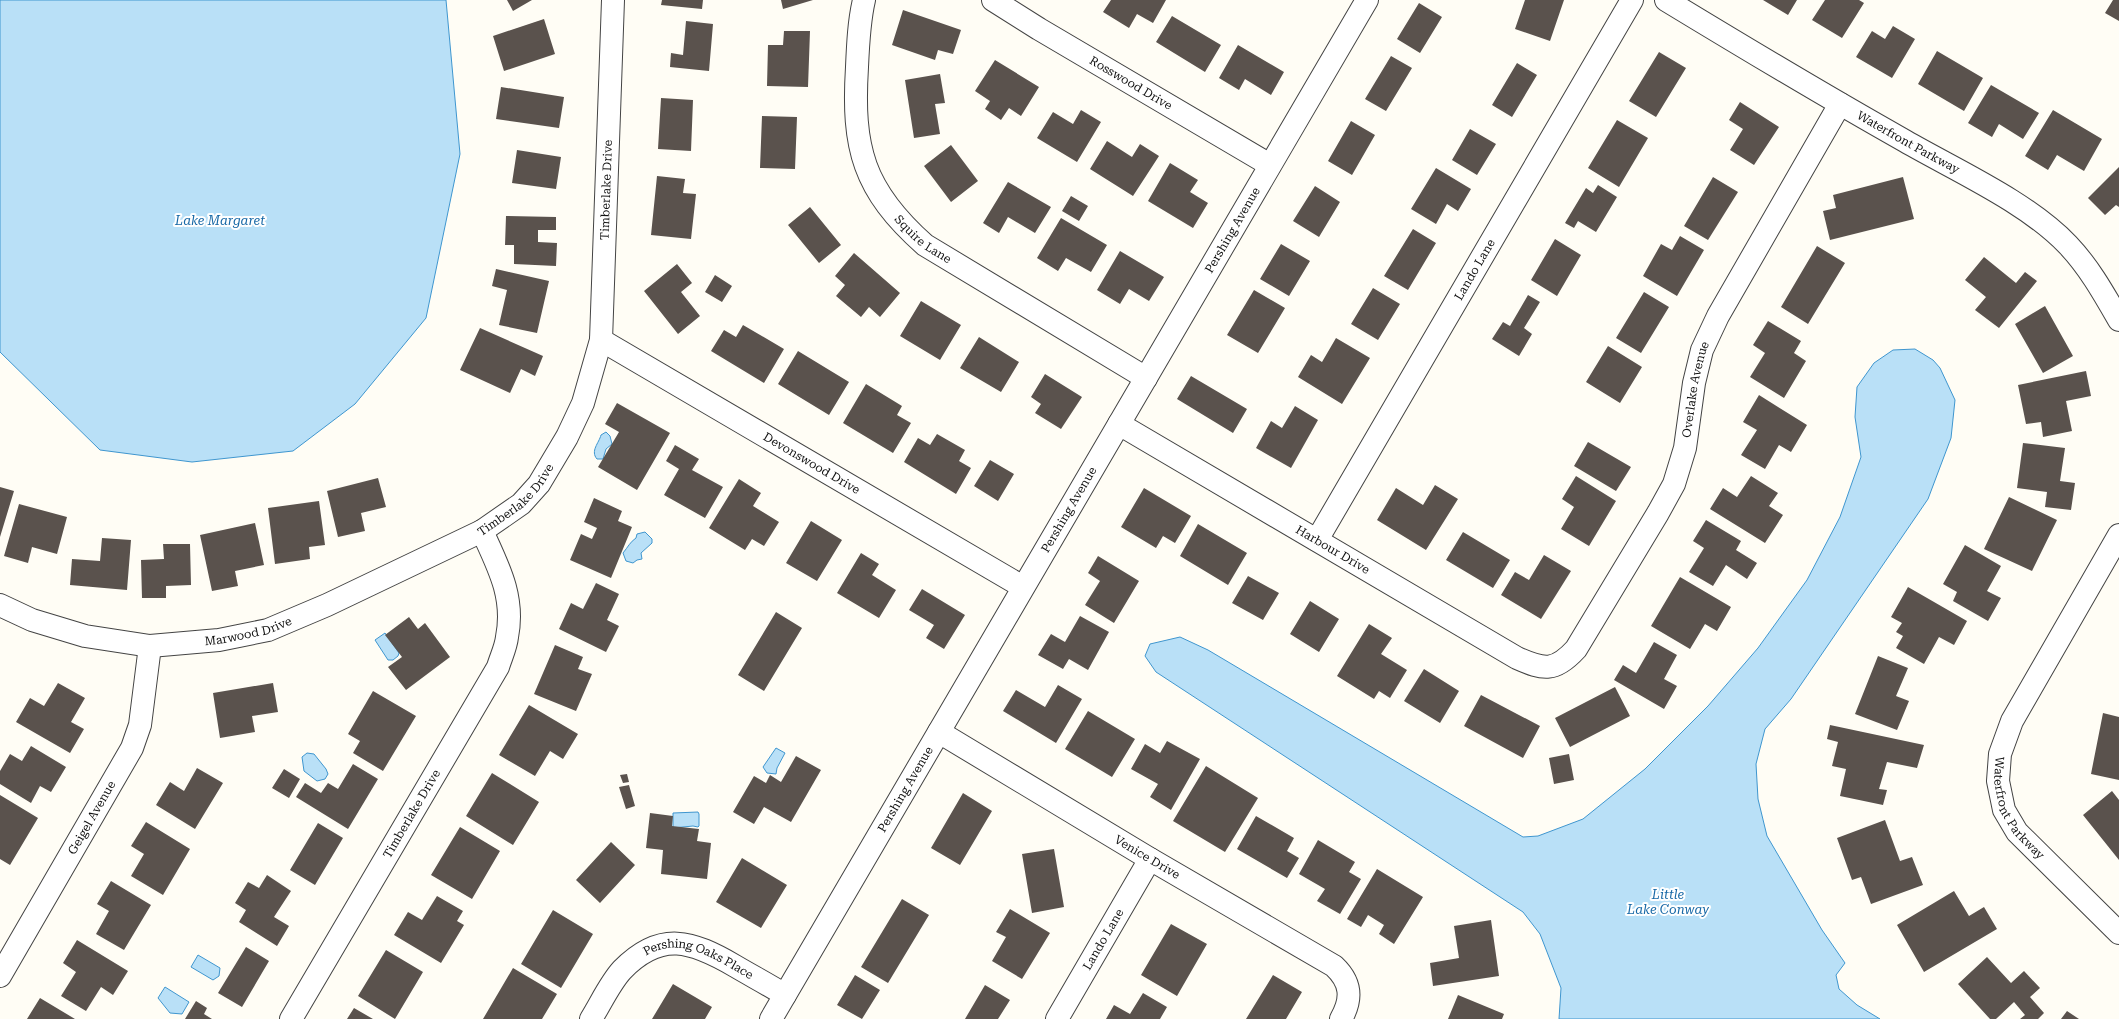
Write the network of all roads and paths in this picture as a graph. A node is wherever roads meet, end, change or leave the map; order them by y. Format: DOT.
graph roads {
  1 [pos="613,0"];
  2 [pos="864,0"];
  3 [pos="993,0"];
  4 [pos="1367,0"];
  5 [pos="1632,0"];
  6 [pos="1666,0"];
  7 [pos="1840,104"];
  8 [pos="1270,165"];
  9 [pos="2119,320"];
  10 [pos="601,340"];
  11 [pos="1146,378"];
  12 [pos="1119,424"];
  13 [pos="482,531"];
  14 [pos="2119,535"];
  15 [pos="1317,540"];
  16 [pos="1023,587"];
  17 [pos="0,605"];
  18 [pos="150,646"];
  19 [pos="1550,668"];
  20 [pos="939,732"];
  21 [pos="1150,859"];
  22 [pos="2119,933"];
  23 [pos="0,976"];
  24 [pos="785,995"];
  25 [pos="291,1019"];
  26 [pos="591,1019"];
  27 [pos="771,1019"];
  28 [pos="1056,1019"];
  29 [pos="1341,1019"];
  1 -- 10 [label="street, Timberlake Drive"];
  2 -- 11 [label="street, Squire Lane"];
  3 -- 8 [label="street, Rosswood Drive"];
  4 -- 8 [label="street, Pershing Avenue"];
  5 -- 15 [label="street, Lando Lane"];
  6 -- 7 [label="street, Waterfront Parkway"];
  7 -- 9 [label="street, Waterfront Parkway"];
  7 -- 19 [label="street, Overlake Avenue"];
  8 -- 11 [label="street, Pershing Avenue"];
  10 -- 13 [label="street, Timberlake Drive"];
  10 -- 16 [label="street, Devonswood Drive"];
  11 -- 12 [label="street, Pershing Avenue"];
  12 -- 15 [label="street, Harbour Drive"];
  12 -- 16 [label="street, Pershing Avenue"];
  13 -- 18 [label="street, Marwood Drive"];
  13 -- 25 [label="street, Timberlake Drive"];
  14 -- 22 [label="street, Waterfront Parkway"];
  15 -- 19 [label="street, Harbour Drive"];
  16 -- 20 [label="street, Pershing Avenue"];
  17 -- 18 [label="street, Marwood Drive"];
  18 -- 23 [label="street, Geigel Avenue"];
  20 -- 21 [label="street, Venice Drive"];
  20 -- 24 [label="street, Pershing Avenue"];
  21 -- 28 [label="street, Lando Lane"];
  21 -- 29 [label="street, Venice Drive"];
  24 -- 26 [label="street, Pershing Oaks Place"];
  24 -- 27 [label="street, Pershing Avenue"];
}
